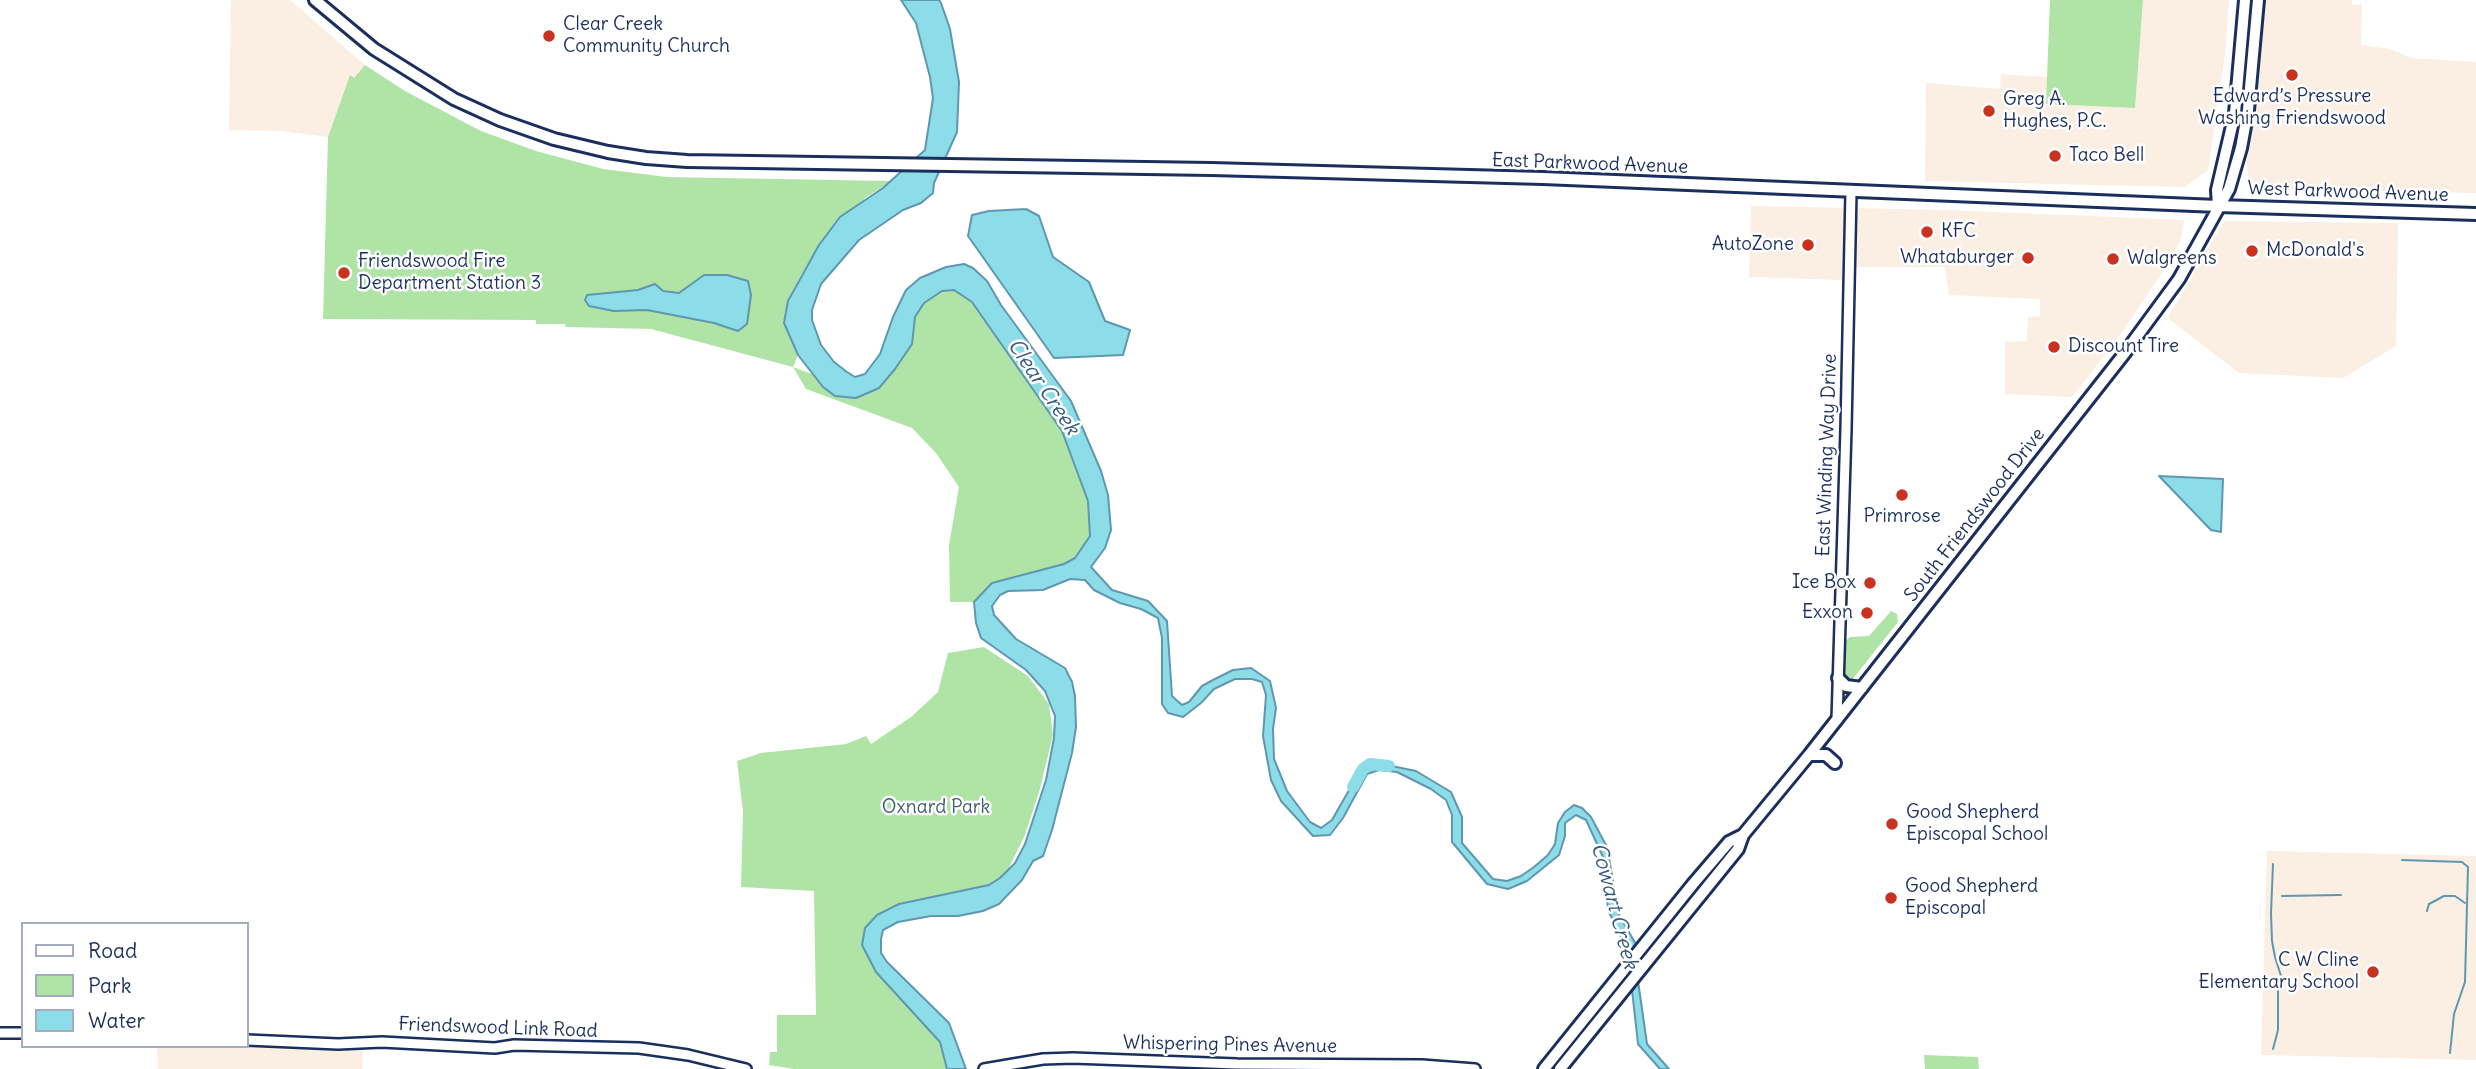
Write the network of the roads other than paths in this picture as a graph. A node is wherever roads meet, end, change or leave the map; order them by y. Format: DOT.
graph roads {
  1 [pos="315,0"];
  2 [pos="2245,0"];
  3 [pos="2258,0"];
  4 [pos="1851,192"];
  5 [pos="2218,206"];
  6 [pos="2476,214"];
  7 [pos="1838,678"];
  8 [pos="1862,688"];
  9 [pos="1837,720"];
  10 [pos="1809,755"];
  11 [pos="1835,763"];
  12 [pos="1743,835"];
  13 [pos="0,1033"];
  14 [pos="21,1033"];
  15 [pos="248,1040"];
  16 [pos="746,1069"];
  17 [pos="984,1069"];
  18 [pos="1475,1069"];
  19 [pos="1544,1069"];
  20 [pos="1560,1069"];
  1 -- 4 [label="main road, East Parkwood Avenue"];
  2 -- 5 [label="main road, South Friendswood Drive"];
  3 -- 5 [label="main road, South Friendswood Drive"];
  4 -- 5 [label="main road, East Parkwood Avenue"];
  4 -- 7 [label="main road, East Winding Way Drive"];
  5 -- 6 [label="main road, West Parkwood Avenue"];
  5 -- 8 [label="main road, South Friendswood Drive"];
  7 -- 8 [label="main road"];
  7 -- 9 [label="main road, East Winding Way Drive"];
  8 -- 9 [label="main road, South Friendswood Drive"];
  9 -- 10 [label="main road, South Friendswood Drive"];
  10 -- 11 [label="main road"];
  10 -- 12 [label="main road, South Friendswood Drive"];
  12 -- 19 [label="main road, South Friendswood Drive"];
  12 -- 20 [label="main road, South Friendswood Drive"];
  13 -- 14 [label="main road"];
  15 -- 16 [label="main road, Friendswood Link Road"];
  17 -- 18 [label="main road, Whispering Pines Avenue"];
}
